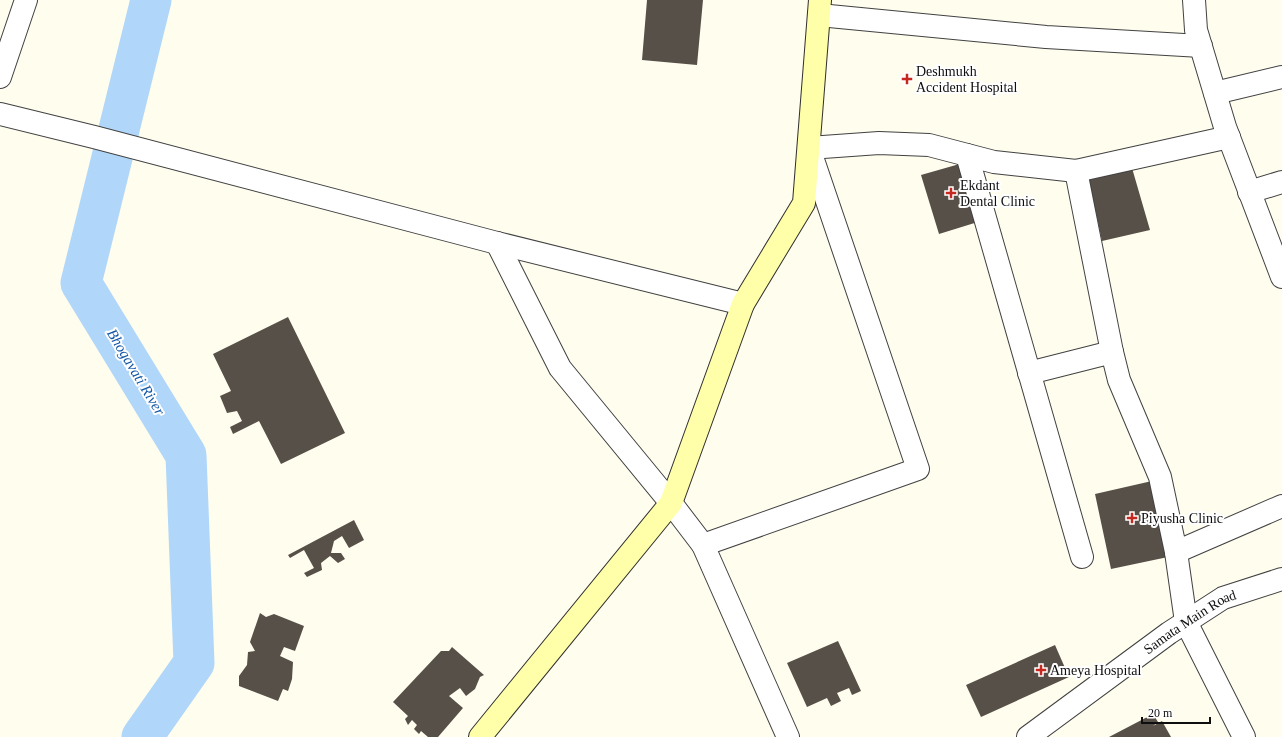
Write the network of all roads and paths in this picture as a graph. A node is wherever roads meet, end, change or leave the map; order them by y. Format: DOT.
graph roads {
  1 [pos="26,0"];
  2 [pos="1194,0"];
  3 [pos="820,7"];
  4 [pos="1202,46"];
  5 [pos="0,76"];
  6 [pos="1282,77"];
  7 [pos="1215,93"];
  8 [pos="0,114"];
  9 [pos="1229,137"];
  10 [pos="808,148"];
  11 [pos="967,156"];
  12 [pos="1076,171"];
  13 [pos="1282,182"];
  14 [pos="1249,192"];
  15 [pos="497,243"];
  16 [pos="1282,278"];
  17 [pos="743,304"];
  18 [pos="1112,352"];
  19 [pos="1029,373"];
  20 [pos="671,503"];
  21 [pos="1282,506"];
  22 [pos="703,545"];
  23 [pos="1176,552"];
  24 [pos="1082,557"];
  25 [pos="1282,578"];
  26 [pos="1186,622"];
  27 [pos="480,737"];
  28 [pos="788,737"];
  29 [pos="1029,737"];
  30 [pos="1244,737"];
  1 -- 5 [label="street"];
  2 -- 4 [label="street"];
  3 -- 4 [label="street"];
  3 -- 10 [label="street"];
  4 -- 7 [label="street"];
  6 -- 7 [label="street"];
  7 -- 9 [label="street"];
  8 -- 15 [label="street"];
  9 -- 12 [label="street"];
  9 -- 14 [label="street"];
  10 -- 11 [label="street"];
  10 -- 17 [label="street"];
  10 -- 22 [label="street"];
  11 -- 12 [label="street"];
  11 -- 19 [label="street"];
  12 -- 18 [label="street"];
  13 -- 14 [label="street"];
  14 -- 16 [label="street"];
  15 -- 17 [label="street"];
  15 -- 20 [label="street"];
  17 -- 20 [label="street"];
  18 -- 19 [label="street"];
  18 -- 23 [label="street"];
  19 -- 24 [label="street"];
  20 -- 22 [label="street"];
  20 -- 27 [label="street"];
  21 -- 23 [label="street"];
  22 -- 28 [label="street"];
  23 -- 26 [label="street"];
  25 -- 26 [label="street, Samata Main Road"];
  26 -- 29 [label="street, Samata Main Road"];
  26 -- 30 [label="street"];
}
